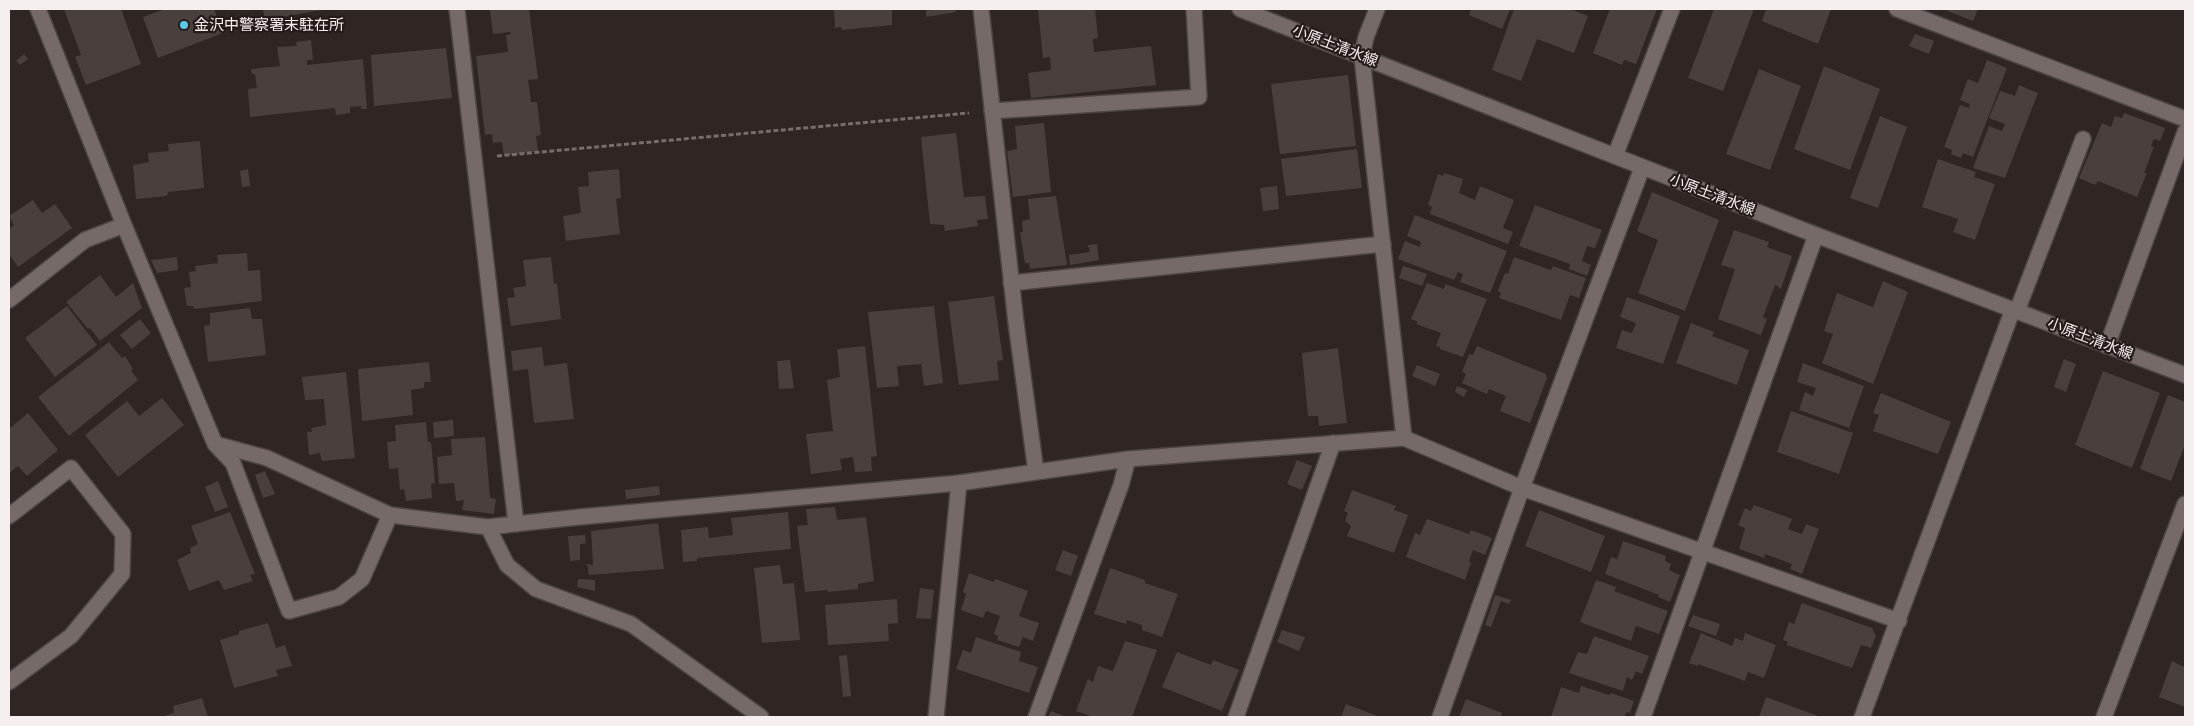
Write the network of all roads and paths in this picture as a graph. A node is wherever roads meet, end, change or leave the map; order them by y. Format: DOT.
graph roads {
  1 [pos="38,9"];
  2 [pos="457,9"];
  3 [pos="981,9"];
  4 [pos="1194,9"];
  5 [pos="1240,9"];
  6 [pos="1377,9"];
  7 [pos="1672,9"];
  8 [pos="1897,9"];
  9 [pos="1262,13"];
  10 [pos="1362,57"];
  11 [pos="992,111"];
  12 [pos="2185,119"];
  13 [pos="2185,132"];
  14 [pos="2084,138"];
  15 [pos="1615,156"];
  16 [pos="474,158"];
  17 [pos="1642,168"];
  18 [pos="124,225"];
  19 [pos="1816,236"];
  20 [pos="1383,244"];
  21 [pos="1011,283"];
  22 [pos="9,300"];
  23 [pos="2015,310"];
  24 [pos="2107,346"];
  25 [pos="2185,375"];
  26 [pos="1404,438"];
  27 [pos="1333,442"];
  28 [pos="215,444"];
  29 [pos="1128,459"];
  30 [pos="1036,472"];
  31 [pos="959,483"];
  32 [pos="1522,488"];
  33 [pos="2185,504"];
  34 [pos="390,515"];
  35 [pos="9,516"];
  36 [pos="516,524"];
  37 [pos="488,527"];
  38 [pos="1703,552"];
  39 [pos="1898,620"];
  40 [pos="9,682"];
  41 [pos="761,717"];
  42 [pos="936,717"];
  43 [pos="1036,717"];
  44 [pos="1236,717"];
  45 [pos="1440,717"];
  46 [pos="1643,717"];
  47 [pos="1862,717"];
  48 [pos="2104,717"];
  1 -- 18 [label="street"];
  2 -- 16 [label="street"];
  3 -- 11 [label="street"];
  4 -- 11 [label="street"];
  5 -- 9 [label="street, 小原土清水線"];
  6 -- 10 [label="street"];
  7 -- 15 [label="street"];
  8 -- 12 [label="street"];
  9 -- 10 [label="street, 小原土清水線"];
  10 -- 15 [label="street, 小原土清水線"];
  10 -- 20 [label="street"];
  11 -- 16 [label="path"];
  11 -- 21 [label="street"];
  13 -- 24 [label="street"];
  14 -- 23 [label="street"];
  15 -- 17 [label="street, 小原土清水線"];
  16 -- 36 [label="street"];
  17 -- 19 [label="street, 小原土清水線"];
  17 -- 32 [label="street"];
  18 -- 22 [label="street"];
  18 -- 28 [label="street"];
  19 -- 23 [label="street, 小原土清水線"];
  19 -- 38 [label="street"];
  20 -- 21 [label="street"];
  20 -- 26 [label="street"];
  21 -- 30 [label="street"];
  23 -- 24 [label="street, 小原土清水線"];
  23 -- 39 [label="street"];
  24 -- 25 [label="street, 小原土清水線"];
  26 -- 27 [label="street"];
  26 -- 32 [label="street"];
  27 -- 29 [label="street"];
  27 -- 44 [label="street"];
  28 -- 34 [label="street"];
  28 -- 34 [label="street"];
  29 -- 30 [label="street"];
  29 -- 43 [label="street"];
  30 -- 31 [label="street"];
  31 -- 36 [label="street"];
  31 -- 42 [label="street"];
  32 -- 38 [label="street"];
  32 -- 45 [label="street"];
  33 -- 48 [label="street"];
  34 -- 37 [label="street"];
  35 -- 40 [label="street"];
  36 -- 37 [label="street"];
  37 -- 41 [label="street"];
  38 -- 39 [label="street"];
  38 -- 46 [label="street"];
  39 -- 47 [label="street"];
}
